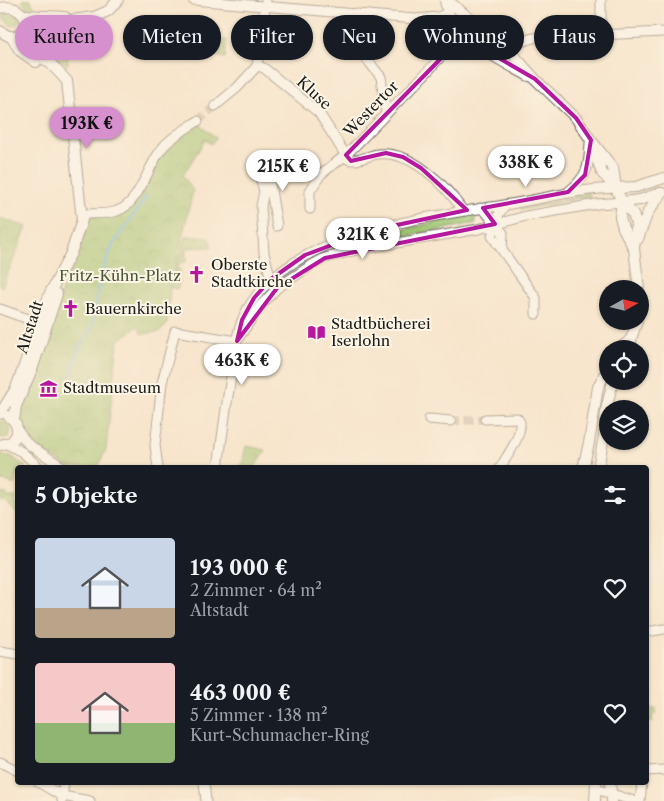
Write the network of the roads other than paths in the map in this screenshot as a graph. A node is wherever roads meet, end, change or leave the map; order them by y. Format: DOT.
graph roads {
  1 [pos="118,0"];
  2 [pos="193,0"];
  3 [pos="446,0"];
  4 [pos="601,0"];
  5 [pos="9,3"];
  6 [pos="265,3"];
  7 [pos="448,13"];
  8 [pos="352,14"];
  9 [pos="25,15"];
  10 [pos="98,15"];
  11 [pos="464,15"];
  12 [pos="601,15"];
  13 [pos="664,32"];
  14 [pos="614,34"];
  15 [pos="7,35"];
  16 [pos="438,60"];
  17 [pos="502,60"];
  18 [pos="518,60"];
  19 [pos="257,66"];
  20 [pos="535,79"];
  21 [pos="215,106"];
  22 [pos="386,113"];
  23 [pos="198,121"];
  24 [pos="590,140"];
  25 [pos="346,155"];
  26 [pos="259,174"];
  27 [pos="664,178"];
  28 [pos="263,184"];
  29 [pos="616,188"];
  30 [pos="568,192"];
  31 [pos="663,192"];
  32 [pos="622,202"];
  33 [pos="506,205"];
  34 [pos="480,208"];
  35 [pos="310,209"];
  36 [pos="463,211"];
  37 [pos="82,214"];
  38 [pos="496,224"];
  39 [pos="277,226"];
  40 [pos="350,237"];
  41 [pos="634,249"];
  42 [pos="353,250"];
  43 [pos="271,279"];
  44 [pos="638,280"];
  45 [pos="0,309"];
  46 [pos="536,314"];
  47 [pos="43,324"];
  48 [pos="237,341"];
  49 [pos="599,385"];
  50 [pos="611,390"];
  51 [pos="0,415"];
  52 [pos="430,419"];
  53 [pos="14,420"];
  54 [pos="485,420"];
  55 [pos="451,421"];
  56 [pos="18,431"];
  57 [pos="2,445"];
  58 [pos="37,465"];
  59 [pos="60,465"];
  60 [pos="157,465"];
  61 [pos="218,465"];
  62 [pos="502,465"];
  63 [pos="584,465"];
  64 [pos="599,465"];
  65 [pos="664,629"];
  66 [pos="649,632"];
  67 [pos="0,651"];
  68 [pos="15,654"];
  69 [pos="0,762"];
  70 [pos="15,770"];
  71 [pos="664,770"];
  72 [pos="649,772"];
  73 [pos="42,785"];
  74 [pos="64,785"];
  75 [pos="204,785"];
  76 [pos="642,785"];
  77 [pos="596,786"];
  78 [pos="612,789"];
  79 [pos="62,798"];
  80 [pos="90,801"];
  81 [pos="206,801"];
  82 [pos="595,801"];
  83 [pos="634,801"];
  84 [pos="640,801"];
  1 -- 10 [label="main road"];
  2 -- 6 [label="street"];
  3 -- 7 [label="main road"];
  3 -- 11 [label="main road"];
  4 -- 12 [label="street"];
  5 -- 9 [label="main road"];
  6 -- 8 [label="street"];
  6 -- 19 [label="street"];
  7 -- 8 [label="street"];
  8 -- 22 [label="street"];
  13 -- 14 [label="street"];
  15 -- 37 [label="main road, Altstadt"];
  16 -- 22 [label="street, Westertor"];
  17 -- 20 [label="main road"];
  18 -- 20 [label="main road"];
  19 -- 21 [label="street"];
  19 -- 25 [label="street, Kluse"];
  20 -- 24 [label="main road"];
  22 -- 25 [label="street, Westertor"];
  23 -- 37 [label="street"];
  24 -- 29 [label="main road"];
  24 -- 29 [label="main road"];
  24 -- 30 [label="street"];
  25 -- 35 [label="street, Westertor"];
  25 -- 36 [label="street"];
  26 -- 28 [label="street"];
  27 -- 29 [label="main road"];
  28 -- 39 [label="street"];
  28 -- 43 [label="street"];
  29 -- 30 [label="street"];
  29 -- 32 [label="main road"];
  30 -- 33 [label="street"];
  31 -- 32 [label="main road"];
  31 -- 41 [label="main road"];
  32 -- 38 [label="street"];
  32 -- 41 [label="main road"];
  32 -- 41 [label="main road"];
  33 -- 34 [label="street"];
  33 -- 38 [label="street"];
  34 -- 36 [label="street"];
  34 -- 38 [label="street"];
  36 -- 40 [label="street"];
  37 -- 47 [label="main road, Altstadt"];
  38 -- 42 [label="street"];
  38 -- 46 [label="street"];
  40 -- 42 [label="street"];
  40 -- 43 [label="street"];
  41 -- 44 [label="main road"];
  42 -- 48 [label="street"];
  43 -- 48 [label="street"];
  45 -- 47 [label="street"];
  47 -- 51 [label="main road, Altstadt"];
  47 -- 53 [label="main road, Altstadt"];
  48 -- 60 [label="street"];
  48 -- 61 [label="street"];
  49 -- 63 [label="main road"];
  50 -- 64 [label="main road"];
  51 -- 53 [label="main road"];
  52 -- 55 [label="street"];
  53 -- 56 [label="main road"];
  54 -- 62 [label="street"];
  56 -- 57 [label="main road"];
  56 -- 59 [label="street"];
  57 -- 58 [label="street"];
  65 -- 66 [label="street"];
  67 -- 68 [label="street"];
  69 -- 70 [label="street"];
  71 -- 72 [label="street"];
  73 -- 79 [label="street"];
  74 -- 79 [label="street"];
  75 -- 81 [label="street"];
  76 -- 84 [label="street"];
  77 -- 78 [label="street"];
  77 -- 82 [label="main road"];
  78 -- 83 [label="street"];
  79 -- 80 [label="street"];
}
